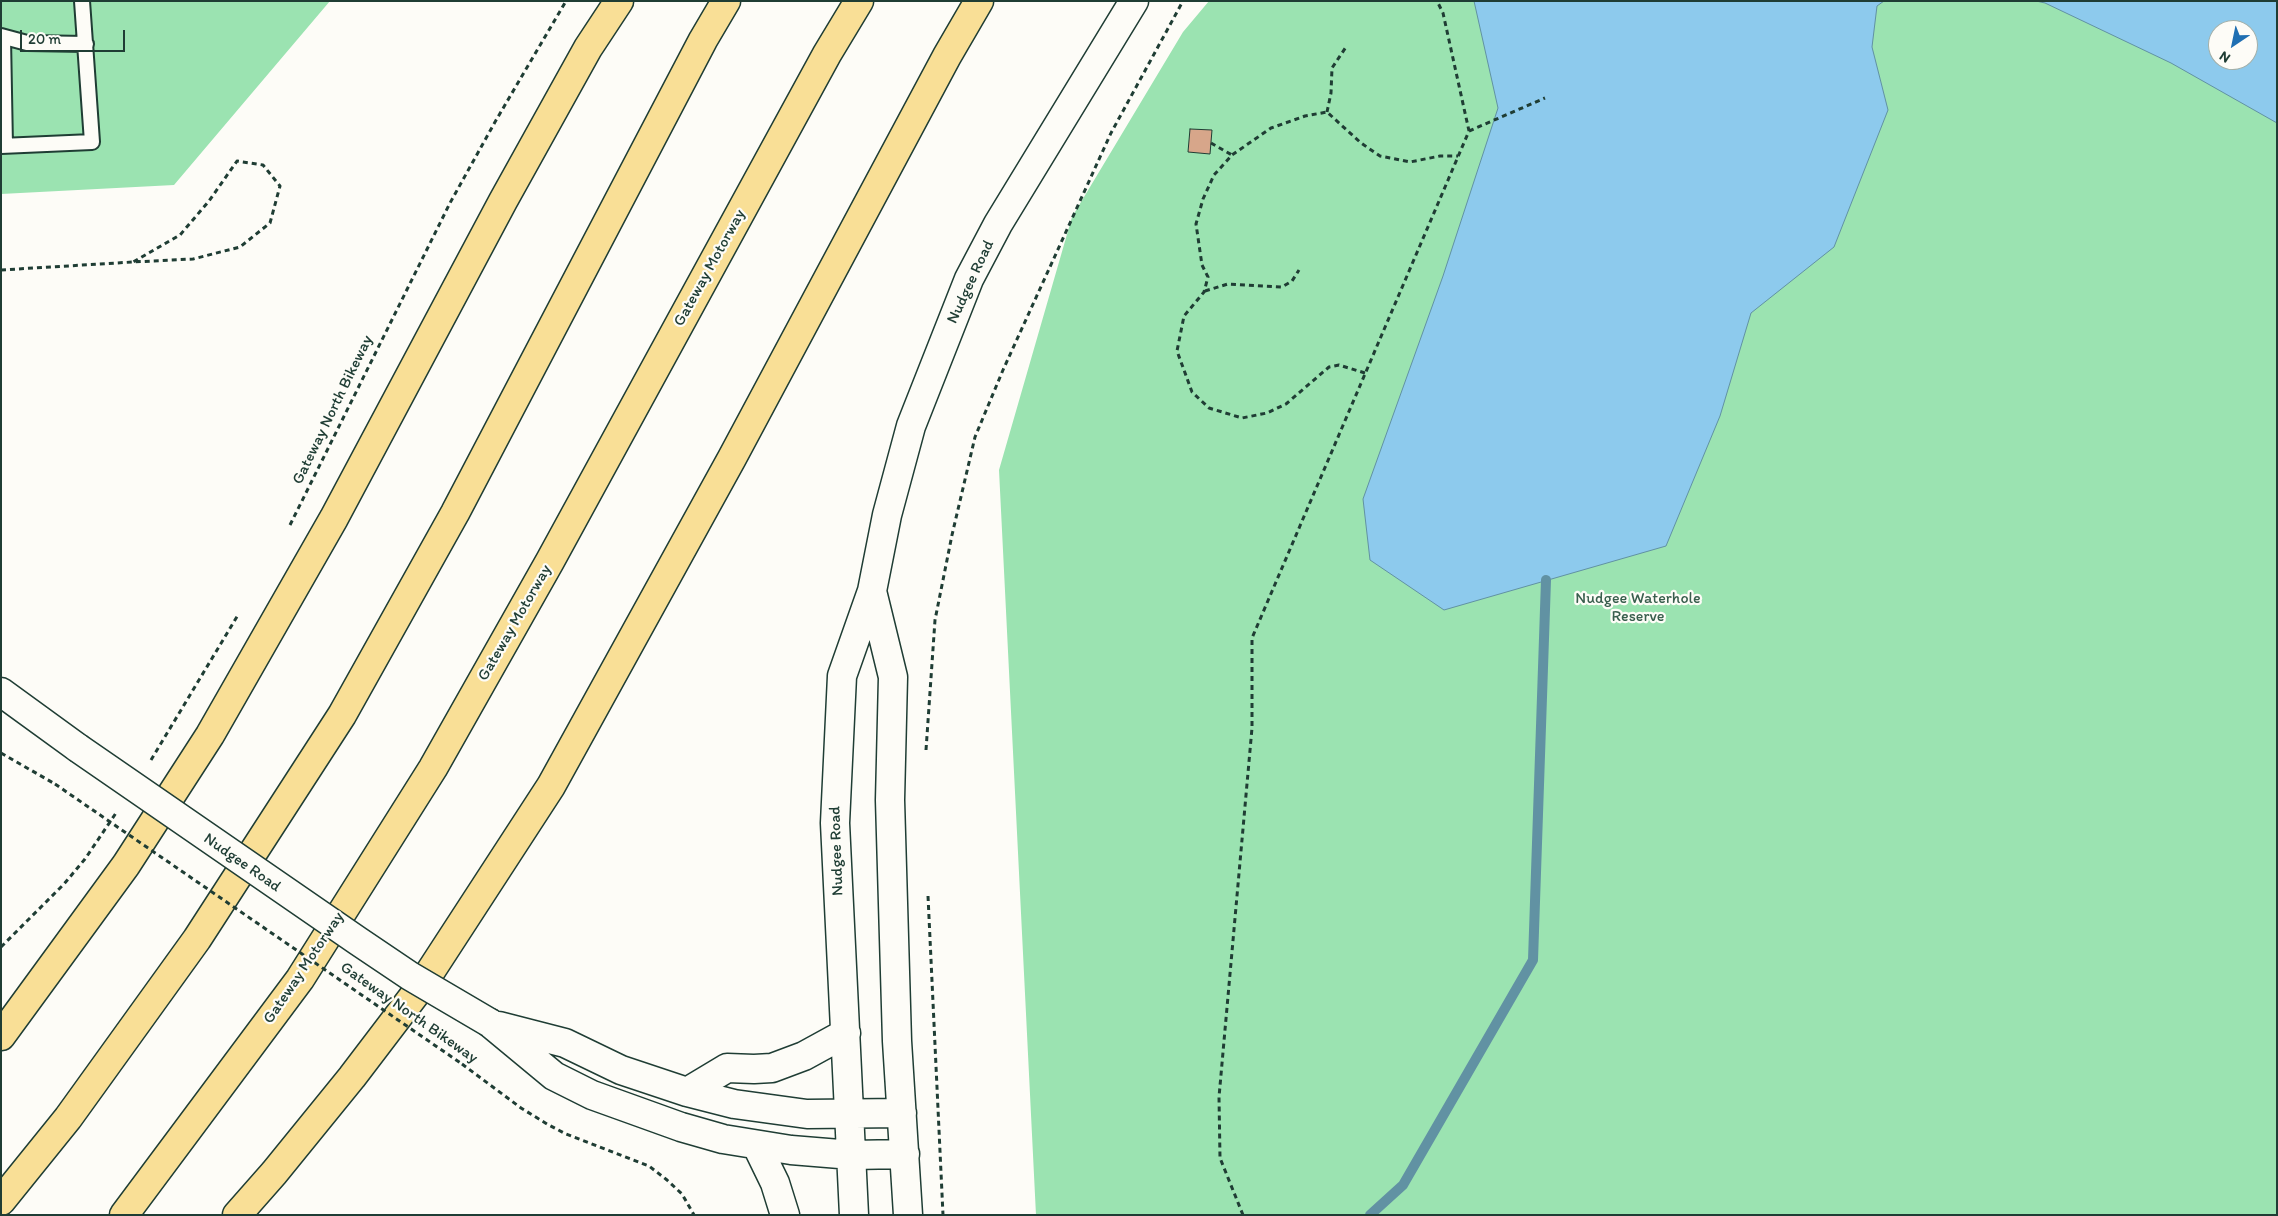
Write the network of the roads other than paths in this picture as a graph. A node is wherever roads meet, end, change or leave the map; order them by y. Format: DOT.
graph roads {
  1 [pos="82,1"];
  2 [pos="619,1"];
  3 [pos="726,1"];
  4 [pos="859,1"];
  5 [pos="979,1"];
  6 [pos="1134,1"];
  7 [pos="2,37"];
  8 [pos="86,44"];
  9 [pos="3,146"];
  10 [pos="872,591"];
  11 [pos="1,692"];
  12 [pos="490,1023"];
  13 [pos="846,1033"];
  14 [pos="1,1036"];
  15 [pos="686,1092"];
  16 [pos="902,1113"];
  17 [pos="849,1115"];
  18 [pos="757,1146"];
  19 [pos="905,1154"];
  20 [pos="852,1156"];
  21 [pos="1,1201"];
  22 [pos="124,1215"];
  23 [pos="238,1215"];
  24 [pos="785,1215"];
  25 [pos="854,1215"];
  26 [pos="908,1215"];
  1 -- 8 [label="lane"];
  2 -- 14 [label="highway"];
  3 -- 21 [label="highway"];
  4 -- 22 [label="highway, Gateway Motorway"];
  5 -- 23 [label="highway"];
  6 -- 10 [label="main road, Nudgee Road"];
  7 -- 8 [label="lane"];
  7 -- 9 [label="lane"];
  8 -- 9 [label="lane"];
  10 -- 13 [label="main road, Nudgee Road"];
  10 -- 16 [label="main road, Nudgee Road"];
  11 -- 12 [label="main road, Nudgee Road, bridge"];
  12 -- 15 [label="main road, Nudgee Road"];
  12 -- 18 [label="main road, Nudgee Road"];
  13 -- 15 [label="main road"];
  13 -- 17 [label="main road, Nudgee Road"];
  15 -- 17 [label="main road, Nudgee Road"];
  16 -- 17 [label="main road, Nudgee Road"];
  16 -- 19 [label="main road, Nudgee Road"];
  17 -- 20 [label="main road, Nudgee Road"];
  18 -- 20 [label="main road, Nudgee Road"];
  18 -- 24 [label="main road"];
  19 -- 20 [label="main road, Nudgee Road"];
  19 -- 26 [label="main road"];
  20 -- 25 [label="main road"];
}
